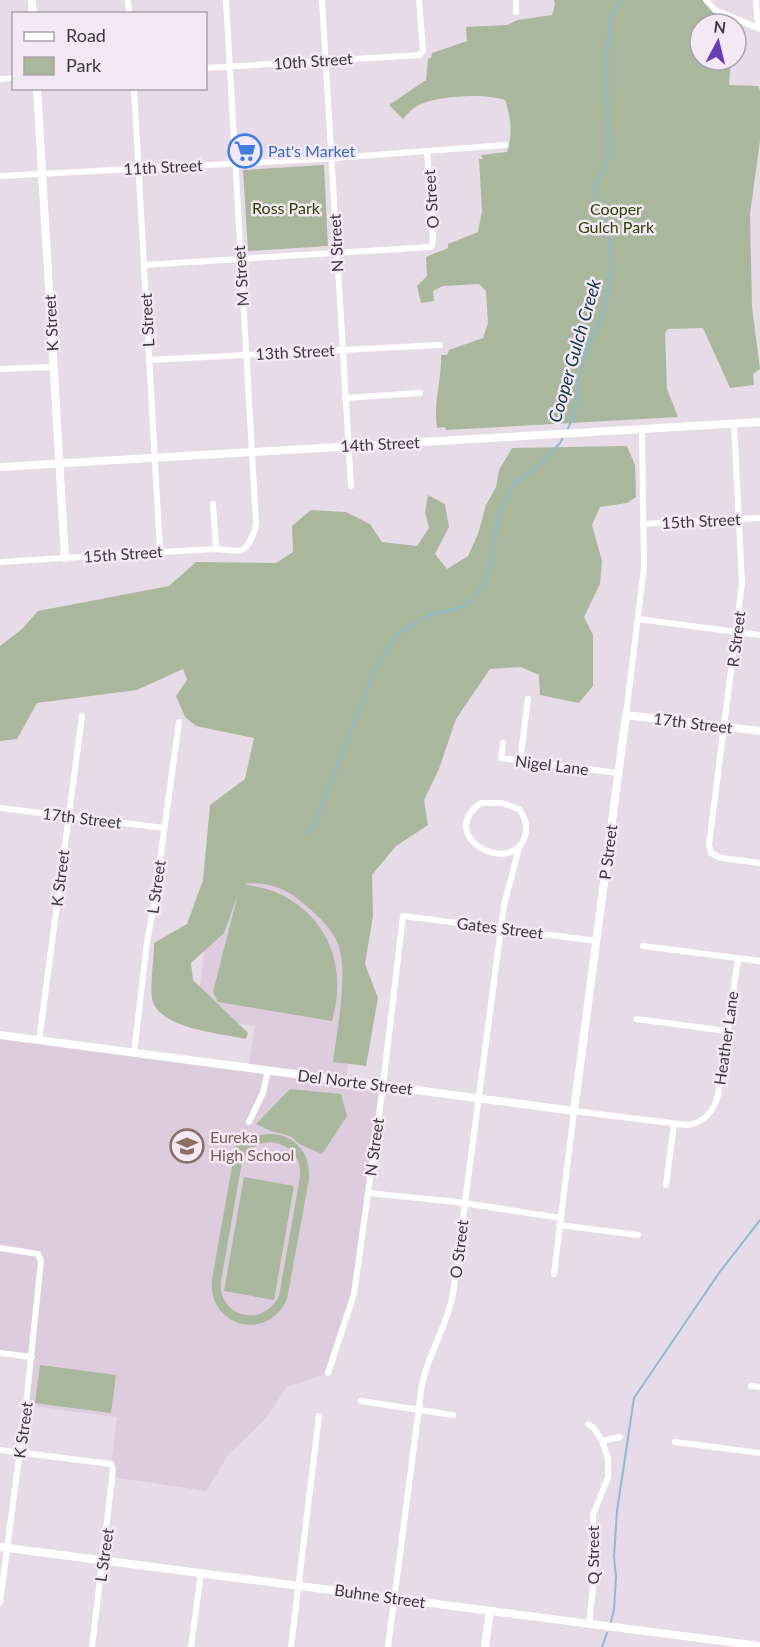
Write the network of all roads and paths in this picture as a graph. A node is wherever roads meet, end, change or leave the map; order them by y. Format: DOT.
graph roads {
  1 [pos="226,0"];
  2 [pos="322,0"];
  3 [pos="419,0"];
  4 [pos="516,0"];
  5 [pos="706,0"];
  6 [pos="756,0"];
  7 [pos="516,12"];
  8 [pos="759,29"];
  9 [pos="326,60"];
  10 [pos="230,67"];
  11 [pos="207,68"];
  12 [pos="37,90"];
  13 [pos="134,90"];
  14 [pos="505,145"];
  15 [pos="427,151"];
  16 [pos="332,158"];
  17 [pos="235,163"];
  18 [pos="138,169"];
  19 [pos="42,174"];
  20 [pos="0,176"];
  21 [pos="336,252"];
  22 [pos="240,260"];
  23 [pos="144,265"];
  24 [pos="440,345"];
  25 [pos="342,350"];
  26 [pos="246,355"];
  27 [pos="149,360"];
  28 [pos="54,367"];
  29 [pos="0,369"];
  30 [pos="420,393"];
  31 [pos="345,398"];
  32 [pos="760,422"];
  33 [pos="734,423"];
  34 [pos="642,429"];
  35 [pos="349,446"];
  36 [pos="252,452"];
  37 [pos="155,458"];
  38 [pos="59,464"];
  39 [pos="0,467"];
  40 [pos="351,486"];
  41 [pos="213,504"];
  42 [pos="760,518"];
  43 [pos="740,520"];
  44 [pos="643,524"];
  45 [pos="216,549"];
  46 [pos="244,549"];
  47 [pos="160,552"];
  48 [pos="65,558"];
  49 [pos="0,562"];
  50 [pos="639,618"];
  51 [pos="737,632"];
  52 [pos="760,635"];
  53 [pos="528,699"];
  54 [pos="626,715"];
  55 [pos="82,716"];
  56 [pos="179,722"];
  57 [pos="724,727"];
  58 [pos="760,732"];
  59 [pos="503,743"];
  60 [pos="520,761"];
  61 [pos="618,773"];
  62 [pos="0,808"];
  63 [pos="68,816"];
  64 [pos="164,828"];
  65 [pos="519,848"];
  66 [pos="760,863"];
  67 [pos="403,916"];
  68 [pos="501,928"];
  69 [pos="597,941"];
  70 [pos="643,946"];
  71 [pos="738,959"];
  72 [pos="760,962"];
  73 [pos="636,1019"];
  74 [pos="727,1031"];
  75 [pos="0,1035"];
  76 [pos="39,1041"];
  77 [pos="134,1053"];
  78 [pos="268,1070"];
  79 [pos="383,1085"];
  80 [pos="479,1098"];
  81 [pos="574,1111"];
  82 [pos="708,1115"];
  83 [pos="249,1122"];
  84 [pos="674,1124"];
  85 [pos="666,1185"];
  86 [pos="368,1193"];
  87 [pos="465,1203"];
  88 [pos="560,1222"];
  89 [pos="638,1235"];
  90 [pos="0,1248"];
  91 [pos="554,1274"];
  92 [pos="0,1353"];
  93 [pos="32,1357"];
  94 [pos="328,1373"];
  95 [pos="751,1386"];
  96 [pos="760,1387"];
  97 [pos="361,1401"];
  98 [pos="419,1408"];
  99 [pos="453,1415"];
  100 [pos="319,1416"];
  101 [pos="588,1424"];
  102 [pos="620,1437"];
  103 [pos="602,1440"];
  104 [pos="675,1442"];
  105 [pos="0,1449"];
  106 [pos="20,1452"];
  107 [pos="760,1453"];
  108 [pos="4,1547"];
  109 [pos="103,1561"];
  110 [pos="201,1573"];
  111 [pos="299,1586"];
  112 [pos="395,1599"];
  113 [pos="0,1602"];
  114 [pos="490,1611"];
  115 [pos="589,1624"];
  116 [pos="760,1646"];
  117 [pos="92,1647"];
  118 [pos="191,1647"];
  119 [pos="291,1647"];
  120 [pos="388,1647"];
  121 [pos="485,1647"];
  1 -- 10 [label="street, M Street"];
  2 -- 9 [label="street, N Street"];
  3 -- 9 [label="street, 10th Street"];
  4 -- 7 [label="street"];
  5 -- 8 [label="street"];
  6 -- 8 [label="street"];
  9 -- 10 [label="street, 10th Street"];
  9 -- 16 [label="street, N Street"];
  10 -- 11 [label="street, 10th Street"];
  10 -- 17 [label="street, M Street"];
  12 -- 19 [label="street, K Street"];
  13 -- 18 [label="street, L Street"];
  14 -- 15 [label="street, 11th Street"];
  15 -- 16 [label="street, 11th Street"];
  15 -- 21 [label="street, O Street"];
  16 -- 17 [label="street, 11th Street"];
  16 -- 21 [label="street, N Street"];
  17 -- 18 [label="street, 11th Street"];
  17 -- 22 [label="street, M Street"];
  18 -- 19 [label="street, 11th Street"];
  18 -- 23 [label="street, L Street"];
  19 -- 20 [label="street, 11th Street"];
  19 -- 28 [label="street, K Street"];
  21 -- 22 [label="street"];
  21 -- 25 [label="street, N Street"];
  22 -- 23 [label="street"];
  22 -- 26 [label="street, M Street"];
  23 -- 27 [label="street, L Street"];
  24 -- 25 [label="street, 13th Street"];
  25 -- 26 [label="street, 13th Street"];
  25 -- 31 [label="street, N Street"];
  26 -- 27 [label="street, 13th Street"];
  26 -- 36 [label="street, M Street"];
  27 -- 37 [label="street, L Street"];
  28 -- 29 [label="street"];
  28 -- 38 [label="street, K Street"];
  30 -- 31 [label="street"];
  31 -- 35 [label="street, N Street"];
  32 -- 33 [label="street, 14th Street"];
  33 -- 34 [label="street, 14th Street"];
  33 -- 43 [label="street, R Street"];
  34 -- 35 [label="street, 14th Street"];
  34 -- 44 [label="street, P Street"];
  35 -- 36 [label="street, 14th Street"];
  35 -- 40 [label="street, N Street"];
  36 -- 37 [label="street, 14th Street"];
  36 -- 46 [label="street, M Street"];
  37 -- 38 [label="street, 14th Street"];
  37 -- 47 [label="street, L Street"];
  38 -- 39 [label="street, 14th Street"];
  38 -- 48 [label="street, K Street"];
  41 -- 45 [label="street"];
  42 -- 43 [label="street, 15th Street"];
  43 -- 44 [label="street, 15th Street"];
  43 -- 51 [label="street, R Street"];
  44 -- 50 [label="street, P Street"];
  45 -- 46 [label="street, 15th Street"];
  45 -- 47 [label="street, 15th Street"];
  47 -- 48 [label="street, 15th Street"];
  48 -- 49 [label="street, 15th Street"];
  50 -- 51 [label="street"];
  50 -- 54 [label="street, P Street"];
  51 -- 52 [label="street"];
  51 -- 57 [label="street, R Street"];
  53 -- 60 [label="street"];
  54 -- 57 [label="street, 17th Street"];
  54 -- 61 [label="street, P Street"];
  55 -- 63 [label="street, K Street"];
  56 -- 64 [label="street, L Street"];
  57 -- 58 [label="street, 17th Street"];
  57 -- 66 [label="street, R Street"];
  59 -- 60 [label="street, Nigel Lane"];
  60 -- 61 [label="street, Nigel Lane"];
  61 -- 69 [label="street, P Street"];
  62 -- 63 [label="street, 17th Street"];
  63 -- 64 [label="street, 17th Street"];
  63 -- 76 [label="street, K Street"];
  64 -- 77 [label="street, L Street"];
  65 -- 65 [label="street"];
  65 -- 68 [label="street, O Street"];
  67 -- 68 [label="street, Gates Street"];
  67 -- 79 [label="street, N Street"];
  68 -- 69 [label="street, Gates Street"];
  68 -- 80 [label="street, O Street"];
  69 -- 81 [label="street, P Street"];
  70 -- 71 [label="street"];
  71 -- 72 [label="street"];
  71 -- 74 [label="street, Heather Lane"];
  73 -- 74 [label="street"];
  74 -- 82 [label="street, Heather Lane"];
  75 -- 76 [label="street, Del Norte Street"];
  76 -- 77 [label="street, Del Norte Street"];
  77 -- 78 [label="street, Del Norte Street"];
  78 -- 79 [label="street, Del Norte Street"];
  78 -- 83 [label="street"];
  79 -- 80 [label="street, Del Norte Street"];
  79 -- 86 [label="street, N Street"];
  80 -- 81 [label="street, Del Norte Street"];
  80 -- 87 [label="street, O Street"];
  81 -- 84 [label="street, Del Norte Street"];
  81 -- 88 [label="street, P Street"];
  82 -- 84 [label="street, Del Norte Street"];
  84 -- 85 [label="street"];
  86 -- 87 [label="street"];
  86 -- 94 [label="street, N Street"];
  87 -- 88 [label="street"];
  87 -- 98 [label="street, O Street"];
  88 -- 89 [label="street"];
  88 -- 91 [label="street, P Street"];
  90 -- 93 [label="street, K Street"];
  92 -- 93 [label="street"];
  93 -- 106 [label="street, K Street"];
  95 -- 96 [label="street"];
  97 -- 98 [label="street"];
  98 -- 99 [label="street"];
  98 -- 112 [label="street, O Street"];
  100 -- 111 [label="street"];
  101 -- 103 [label="street, Q Street"];
  102 -- 103 [label="street"];
  103 -- 115 [label="street, Q Street"];
  104 -- 107 [label="street"];
  105 -- 106 [label="street"];
  106 -- 108 [label="street, K Street"];
  106 -- 109 [label="street, L Street"];
  108 -- 109 [label="street, Buhne Street"];
  108 -- 113 [label="street, K Street"];
  109 -- 110 [label="street, Buhne Street"];
  109 -- 117 [label="street, L Street"];
  110 -- 111 [label="street, Buhne Street"];
  110 -- 118 [label="street"];
  111 -- 112 [label="street, Buhne Street"];
  111 -- 119 [label="street"];
  112 -- 114 [label="street, Buhne Street"];
  112 -- 120 [label="street, O Street"];
  114 -- 115 [label="street, Buhne Street"];
  114 -- 121 [label="street"];
  115 -- 116 [label="street, Buhne Street"];
}
